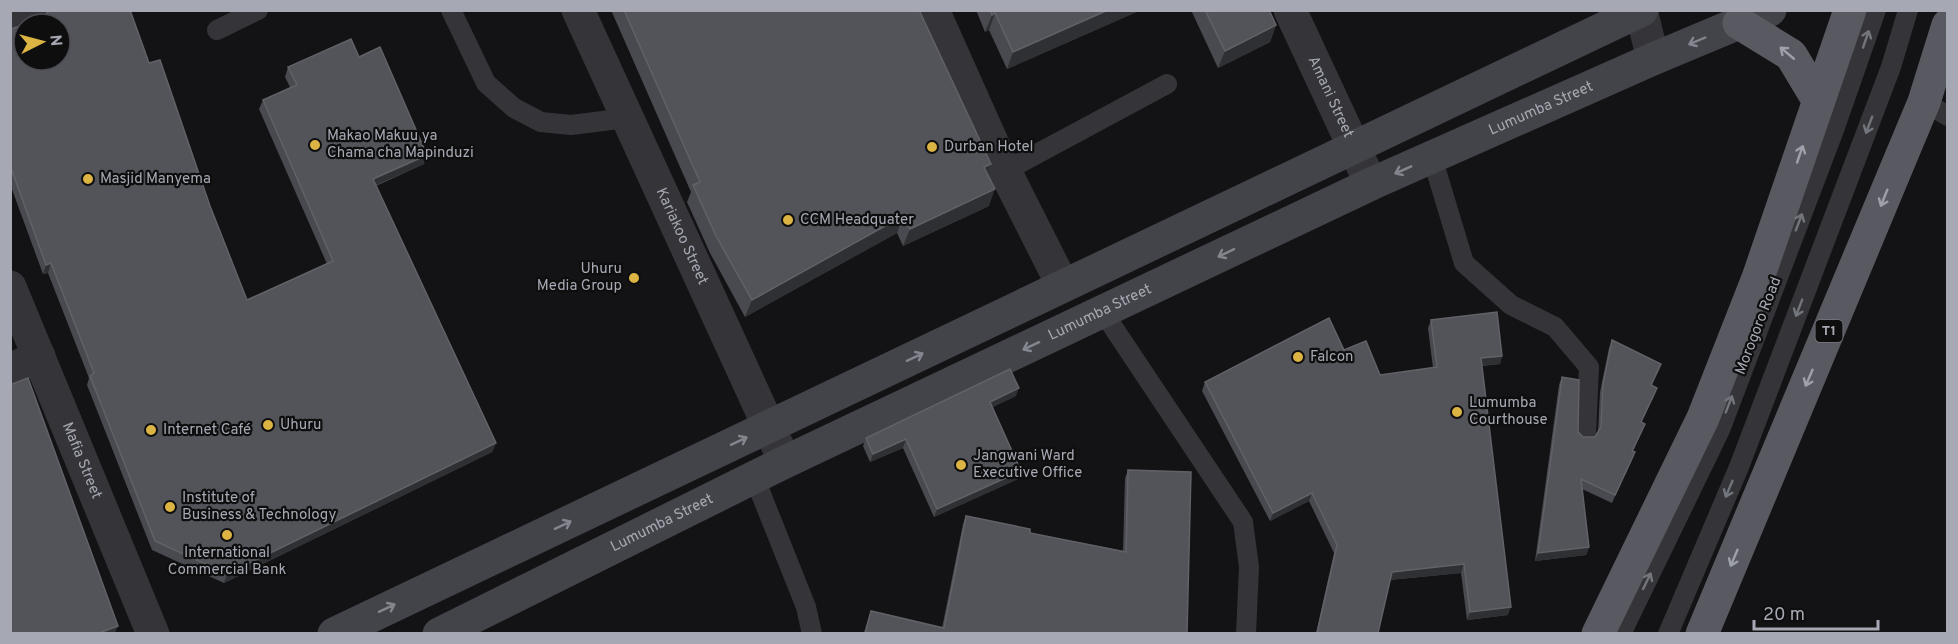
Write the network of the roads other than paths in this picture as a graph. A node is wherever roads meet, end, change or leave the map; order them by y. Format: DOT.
graph roads {
  1 [pos="31,10"];
  2 [pos="258,10"];
  3 [pos="451,10"];
  4 [pos="578,10"];
  5 [pos="933,10"];
  6 [pos="1290,10"];
  7 [pos="1770,10"];
  8 [pos="1850,10"];
  9 [pos="1876,10"];
  10 [pos="1908,10"];
  11 [pos="1641,11"];
  12 [pos="10,20"];
  13 [pos="1739,23"];
  14 [pos="1947,25"];
  15 [pos="217,30"];
  16 [pos="1653,59"];
  17 [pos="1167,84"];
  18 [pos="1937,98"];
  19 [pos="1818,100"];
  20 [pos="627,118"];
  21 [pos="1354,148"];
  22 [pos="1432,157"];
  23 [pos="1005,171"];
  24 [pos="1371,184"];
  25 [pos="1063,286"];
  26 [pos="10,287"];
  27 [pos="1103,312"];
  28 [pos="25,363"];
  29 [pos="769,427"];
  30 [pos="1586,435"];
  31 [pos="785,462"];
  32 [pos="755,479"];
  33 [pos="153,633"];
  34 [pos="334,633"];
  35 [pos="440,633"];
  36 [pos="812,633"];
  37 [pos="1246,633"];
  38 [pos="1598,633"];
  39 [pos="1621,633"];
  40 [pos="1668,633"];
  41 [pos="1702,633"];
  1 -- 12 [label="street"];
  2 -- 15 [label="lane"];
  3 -- 20 [label="lane"];
  4 -- 20 [label="street, Kariakoo Street"];
  5 -- 23 [label="street"];
  6 -- 21 [label="street, Amani Street"];
  7 -- 13 [label="main road, Lumumba Street"];
  8 -- 19 [label="highway, Morogoro Road"];
  39 -- 9 [label="lane, Morogoro Road, one-way"];
  10 -- 40 [label="lane, Morogoro Road, one-way"];
  11 -- 16 [label="street"];
  11 -- 21 [label="main road"];
  13 -- 16 [label="main road, Lumumba Street, one-way"];
  19 -- 13 [label="highway, one-way"];
  14 -- 18 [label="highway, T1"];
  16 -- 22 [label="main road, Lumumba Street"];
  17 -- 23 [label="lane"];
  18 -- 41 [label="highway, T1, one-way"];
  38 -- 19 [label="highway, Morogoro Road, one-way"];
  20 -- 29 [label="street, Kariakoo Street"];
  21 -- 24 [label="street, Amani Street"];
  21 -- 25 [label="main road"];
  22 -- 24 [label="main road, Lumumba Street, one-way"];
  22 -- 30 [label="lane"];
  23 -- 25 [label="street"];
  24 -- 27 [label="main road, Lumumba Street, one-way"];
  29 -- 25 [label="main road, one-way"];
  26 -- 28 [label="street, Mafia Street"];
  27 -- 31 [label="main road, Lumumba Street, one-way"];
  27 -- 37 [label="lane"];
  28 -- 33 [label="street, Mafia Street"];
  29 -- 31 [label="street, Kariakoo Street"];
  34 -- 29 [label="main road, one-way"];
  31 -- 32 [label="main road, Lumumba Street"];
  32 -- 35 [label="main road, Lumumba Street"];
  32 -- 36 [label="lane"];
}
